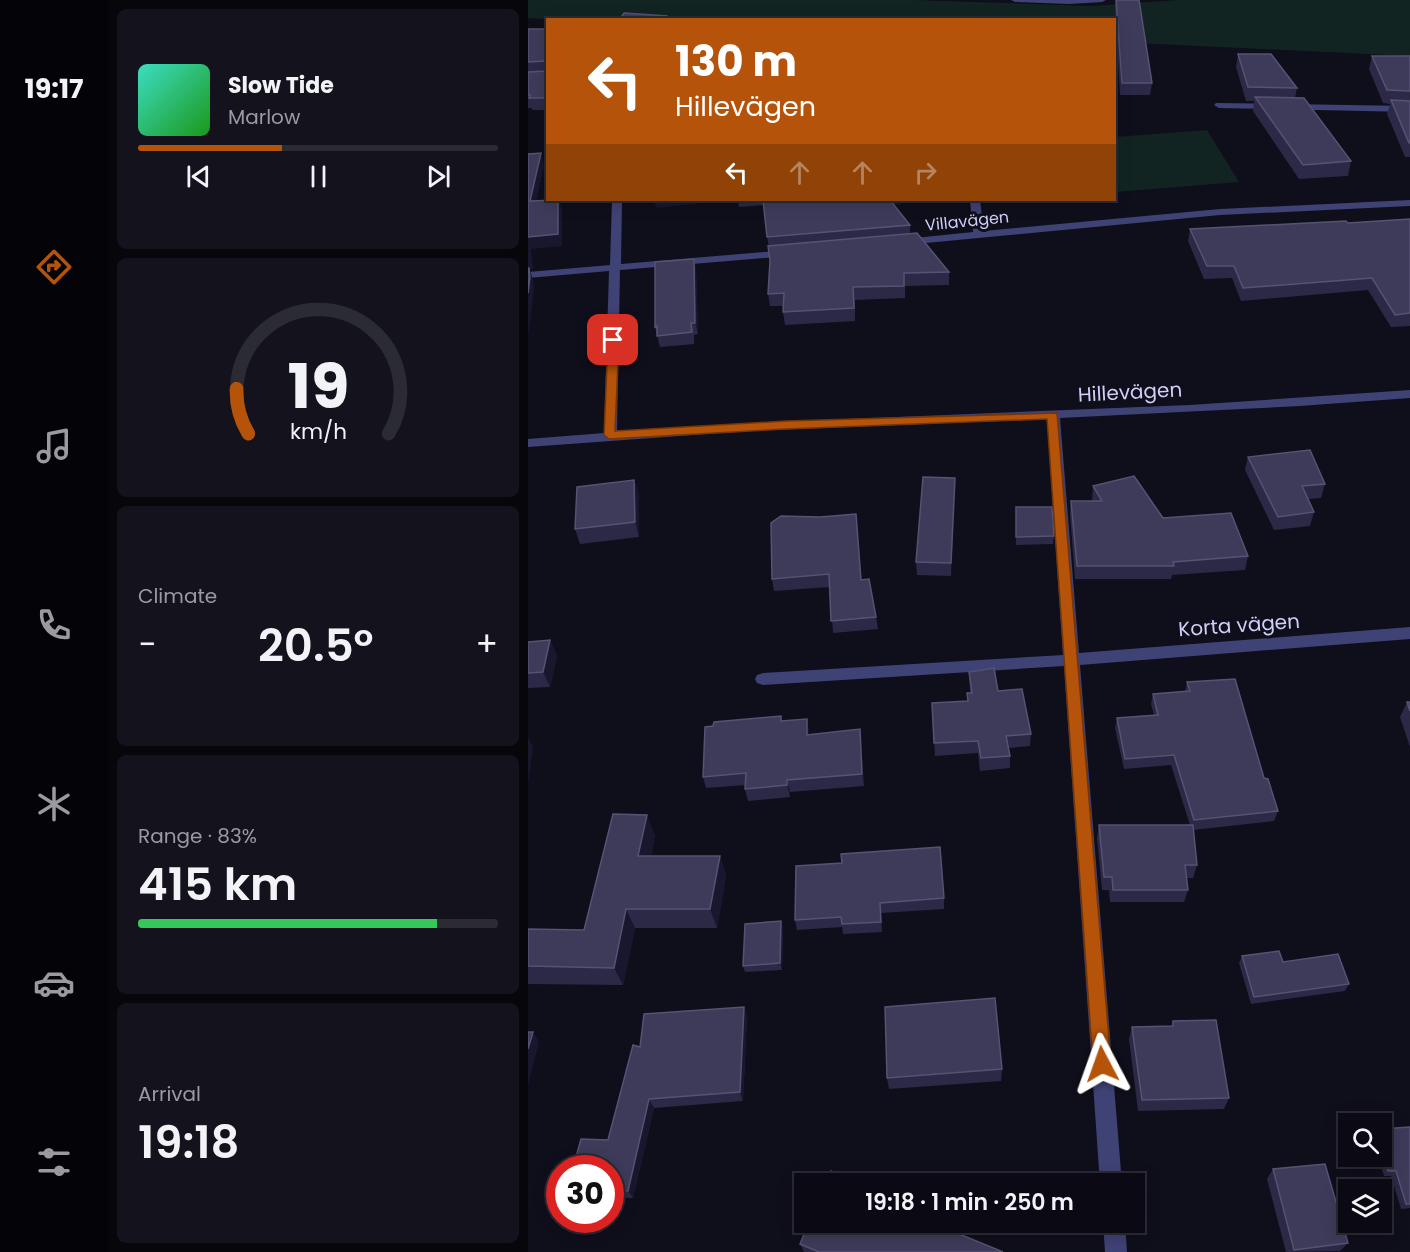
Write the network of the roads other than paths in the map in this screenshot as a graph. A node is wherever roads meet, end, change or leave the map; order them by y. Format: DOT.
graph roads {
  1 [pos="1016,0"];
  2 [pos="1102,0"];
  3 [pos="1219,105"];
  4 [pos="1410,109"];
  5 [pos="617,201"];
  6 [pos="975,201"];
  7 [pos="1410,203"];
  8 [pos="979,236"];
  9 [pos="897,243"];
  10 [pos="803,252"];
  11 [pos="616,269"];
  12 [pos="528,275"];
  13 [pos="1410,394"];
  14 [pos="1053,416"];
  15 [pos="609,435"];
  16 [pos="528,443"];
  17 [pos="1410,633"];
  18 [pos="1071,660"];
  19 [pos="763,679"];
  20 [pos="1110,1173"];
  21 [pos="1115,1233"];
  22 [pos="1116,1252"];
  1 -- 2 [label="street"];
  3 -- 4 [label="street"];
  5 -- 11 [label="street"];
  6 -- 8 [label="street"];
  7 -- 8 [label="street, Villavägen"];
  8 -- 9 [label="street, Villavägen"];
  10 -- 11 [label="street"];
  11 -- 12 [label="street"];
  11 -- 15 [label="street"];
  13 -- 14 [label="street, Hillevägen"];
  14 -- 15 [label="street, Hillevägen"];
  14 -- 18 [label="street"];
  15 -- 16 [label="street, Hillevägen"];
  17 -- 18 [label="street, Korta vägen"];
  18 -- 19 [label="street, Korta vägen"];
  18 -- 20 [label="street"];
  21 -- 22 [label="street"];
}
